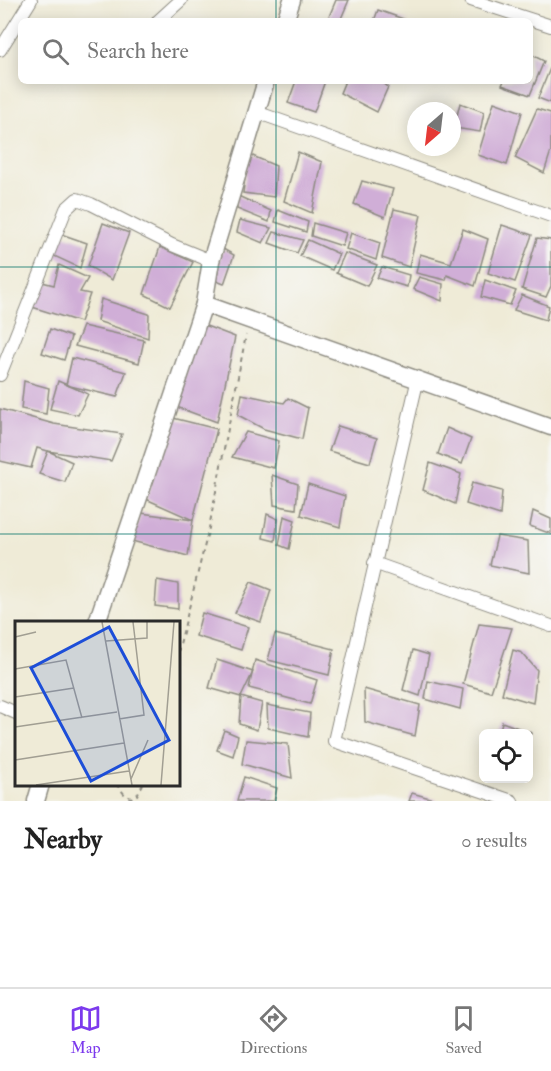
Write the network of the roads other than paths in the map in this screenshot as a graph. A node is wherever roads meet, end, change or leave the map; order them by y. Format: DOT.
graph roads {
  1 [pos="31,0"];
  2 [pos="182,0"];
  3 [pos="292,0"];
  4 [pos="471,0"];
  5 [pos="20,18"];
  6 [pos="161,18"];
  7 [pos="286,18"];
  8 [pos="526,18"];
  9 [pos="533,20"];
  10 [pos="18,21"];
  11 [pos="551,26"];
  12 [pos="0,50"];
  13 [pos="265,84"];
  14 [pos="256,112"];
  15 [pos="551,216"];
  16 [pos="211,261"];
  17 [pos="204,304"];
  18 [pos="0,375"];
  19 [pos="418,378"];
  20 [pos="551,427"];
  21 [pos="374,563"];
  22 [pos="97,621"];
  23 [pos="551,626"];
  24 [pos="0,706"];
  25 [pos="15,713"];
  26 [pos="40,786"];
  27 [pos="36,801"];
  28 [pos="512,801"];
  1 -- 5 [label="street"];
  2 -- 6 [label="street"];
  3 -- 7 [label="street"];
  4 -- 8 [label="street"];
  9 -- 11 [label="street"];
  10 -- 12 [label="street"];
  13 -- 14 [label="street"];
  14 -- 15 [label="street"];
  14 -- 16 [label="street"];
  16 -- 17 [label="street"];
  16 -- 18 [label="street"];
  17 -- 19 [label="street"];
  17 -- 22 [label="street"];
  19 -- 20 [label="street"];
  19 -- 21 [label="street"];
  21 -- 23 [label="street"];
  21 -- 28 [label="street"];
  24 -- 25 [label="street"];
  26 -- 27 [label="street"];
}
